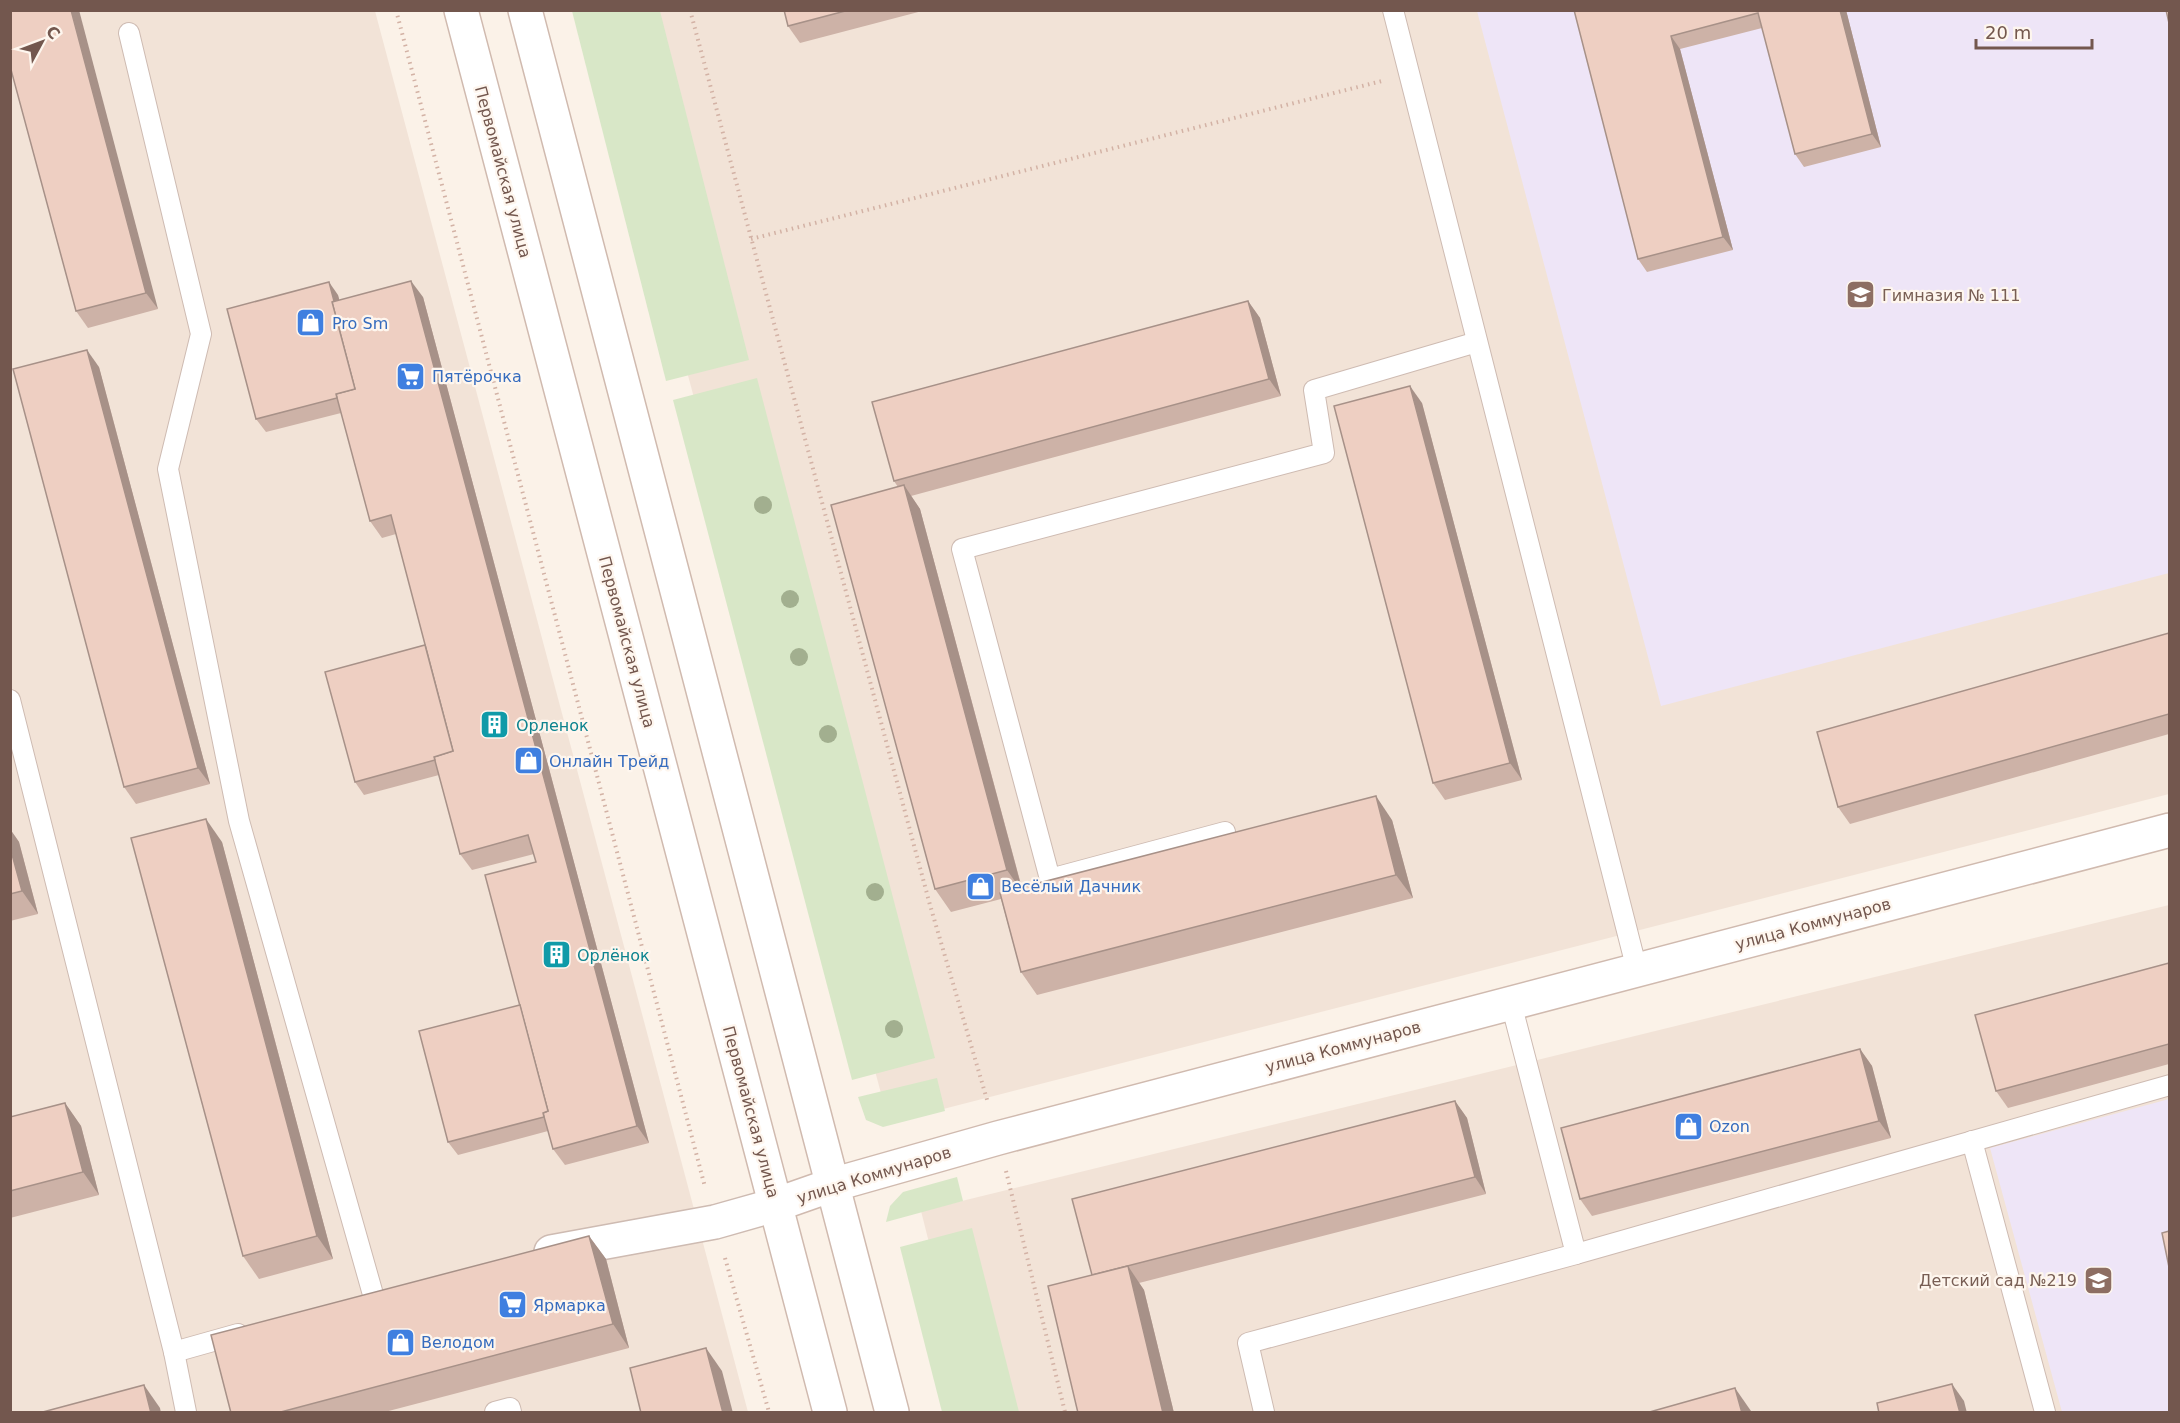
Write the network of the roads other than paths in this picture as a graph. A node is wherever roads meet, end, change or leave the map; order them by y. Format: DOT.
graph roads {
  1 [pos="461,10"];
  2 [pos="525,10"];
  3 [pos="1393,10"];
  4 [pos="129,33"];
  5 [pos="1477,342"];
  6 [pos="10,700"];
  7 [pos="2169,830"];
  8 [pos="1225,832"];
  9 [pos="1637,970"];
  10 [pos="1511,1003"];
  11 [pos="2169,1085"];
  12 [pos="1972,1141"];
  13 [pos="832,1185"];
  14 [pos="775,1205"];
  15 [pos="1576,1254"];
  16 [pos="527,1257"];
  17 [pos="396,1292"];
  18 [pos="374,1298"];
  19 [pos="352,1304"];
  20 [pos="252,1331"];
  21 [pos="174,1352"];
  22 [pos="186,1413"];
  23 [pos="495,1413"];
  24 [pos="511,1413"];
  25 [pos="830,1413"];
  26 [pos="892,1413"];
  27 [pos="1264,1413"];
  28 [pos="2045,1413"];
  1 -- 14 [label="main road, Первомайская улица"];
  2 -- 13 [label="main road"];
  3 -- 5 [label="lane"];
  4 -- 18 [label="lane"];
  5 -- 8 [label="lane"];
  5 -- 9 [label="lane"];
  6 -- 21 [label="lane"];
  7 -- 9 [label="main road, улица Коммунаров"];
  9 -- 10 [label="main road, улица Коммунаров"];
  10 -- 13 [label="main road, улица Коммунаров"];
  10 -- 15 [label="lane"];
  11 -- 12 [label="lane"];
  12 -- 15 [label="lane"];
  12 -- 28 [label="lane"];
  13 -- 14 [label="main road, улица Коммунаров"];
  13 -- 26 [label="main road"];
  14 -- 16 [label="main road, улица Коммунаров"];
  14 -- 25 [label="main road, Первомайская улица"];
  15 -- 27 [label="lane"];
  17 -- 18 [label="lane"];
  18 -- 19 [label="lane"];
  20 -- 21 [label="lane"];
  21 -- 22 [label="lane"];
  23 -- 24 [label="lane"];
}
